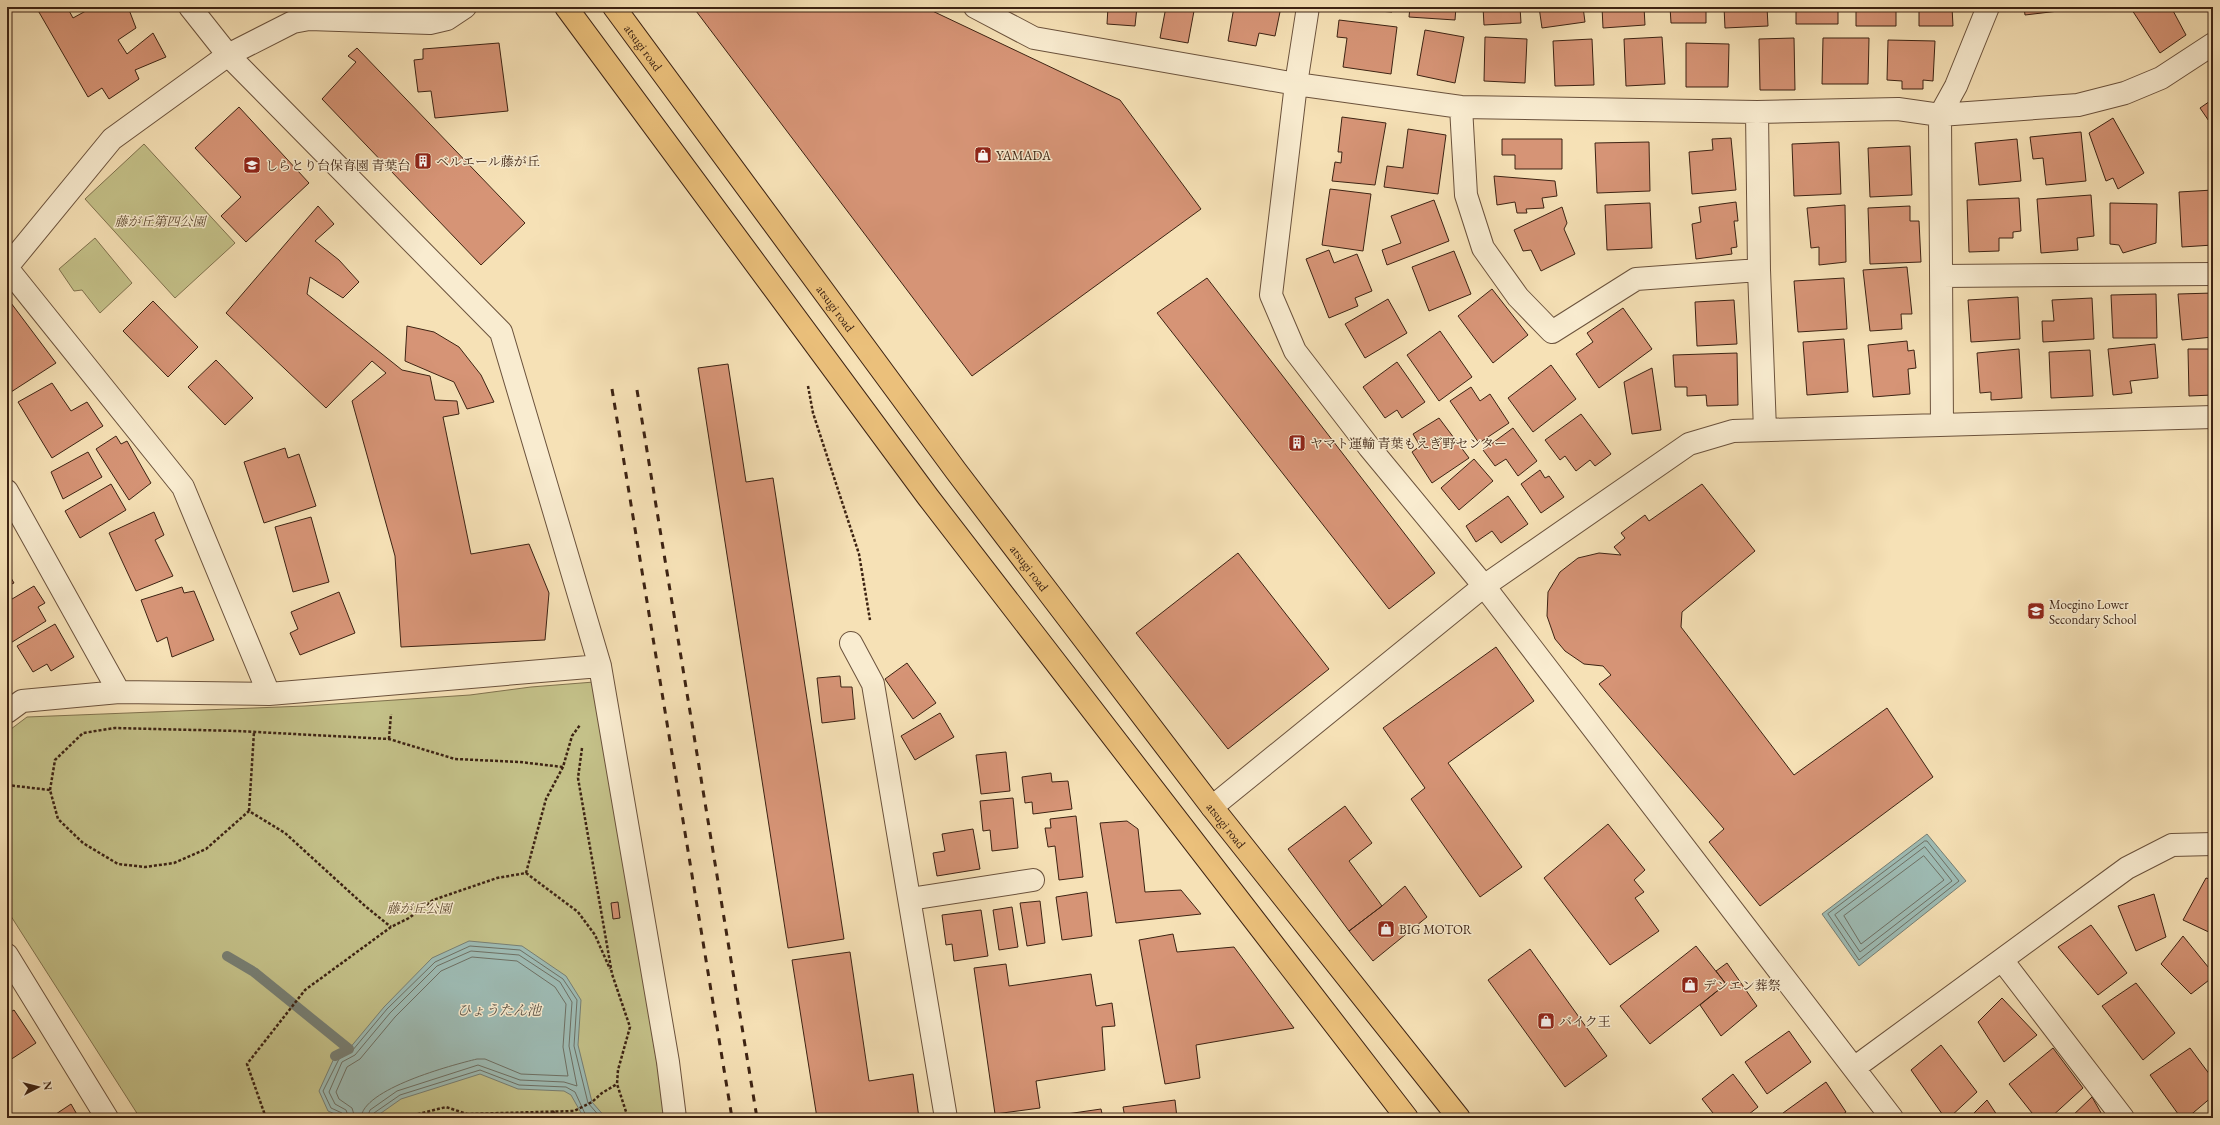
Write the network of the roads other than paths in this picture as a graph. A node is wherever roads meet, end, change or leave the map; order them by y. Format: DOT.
graph roads {
  1 [pos="190,7"];
  2 [pos="465,7"];
  3 [pos="566,7"];
  4 [pos="614,7"];
  5 [pos="975,7"];
  6 [pos="1308,7"];
  7 [pos="1988,7"];
  8 [pos="2213,44"];
  9 [pos="228,55"];
  10 [pos="1296,84"];
  11 [pos="1461,107"];
  12 [pos="1757,112"];
  13 [pos="1940,115"];
  14 [pos="7,268"];
  15 [pos="1759,270"];
  16 [pos="2213,274"];
  17 [pos="1942,276"];
  18 [pos="2213,417"];
  19 [pos="1942,424"];
  20 [pos="1765,430"];
  21 [pos="7,491"];
  22 [pos="1484,586"];
  23 [pos="851,643"];
  24 [pos="600,666"];
  25 [pos="119,692"];
  26 [pos="269,694"];
  27 [pos="7,712"];
  28 [pos="1212,807"];
  29 [pos="2213,844"];
  30 [pos="1033,880"];
  31 [pos="910,899"];
  32 [pos="7,955"];
  33 [pos="2002,960"];
  34 [pos="1854,1068"];
  35 [pos="107,1118"];
  36 [pos="675,1118"];
  37 [pos="946,1118"];
  38 [pos="1407,1118"];
  39 [pos="1459,1118"];
  40 [pos="1892,1118"];
  41 [pos="2123,1118"];
  1 -- 9 [label="street"];
  2 -- 9 [label="street"];
  3 -- 38 [label="highway"];
  4 -- 28 [label="highway, atsugi road"];
  5 -- 10 [label="street"];
  6 -- 10 [label="street"];
  7 -- 13 [label="street"];
  8 -- 13 [label="street"];
  9 -- 14 [label="street"];
  9 -- 24 [label="street"];
  10 -- 11 [label="street"];
  10 -- 22 [label="street"];
  11 -- 12 [label="street"];
  11 -- 15 [label="street"];
  12 -- 13 [label="street"];
  12 -- 15 [label="street"];
  13 -- 17 [label="street"];
  14 -- 26 [label="street"];
  15 -- 20 [label="street"];
  16 -- 17 [label="street"];
  17 -- 19 [label="street"];
  18 -- 19 [label="street"];
  19 -- 20 [label="street"];
  20 -- 22 [label="street"];
  21 -- 25 [label="street"];
  22 -- 28 [label="street"];
  22 -- 34 [label="street"];
  23 -- 31 [label="street"];
  24 -- 26 [label="street"];
  24 -- 36 [label="street"];
  25 -- 26 [label="street"];
  25 -- 27 [label="street"];
  28 -- 39 [label="highway, atsugi road"];
  29 -- 33 [label="street"];
  30 -- 31 [label="street"];
  31 -- 37 [label="street"];
  32 -- 35 [label="street"];
  33 -- 34 [label="street"];
  33 -- 41 [label="street"];
  34 -- 40 [label="street"];
}
